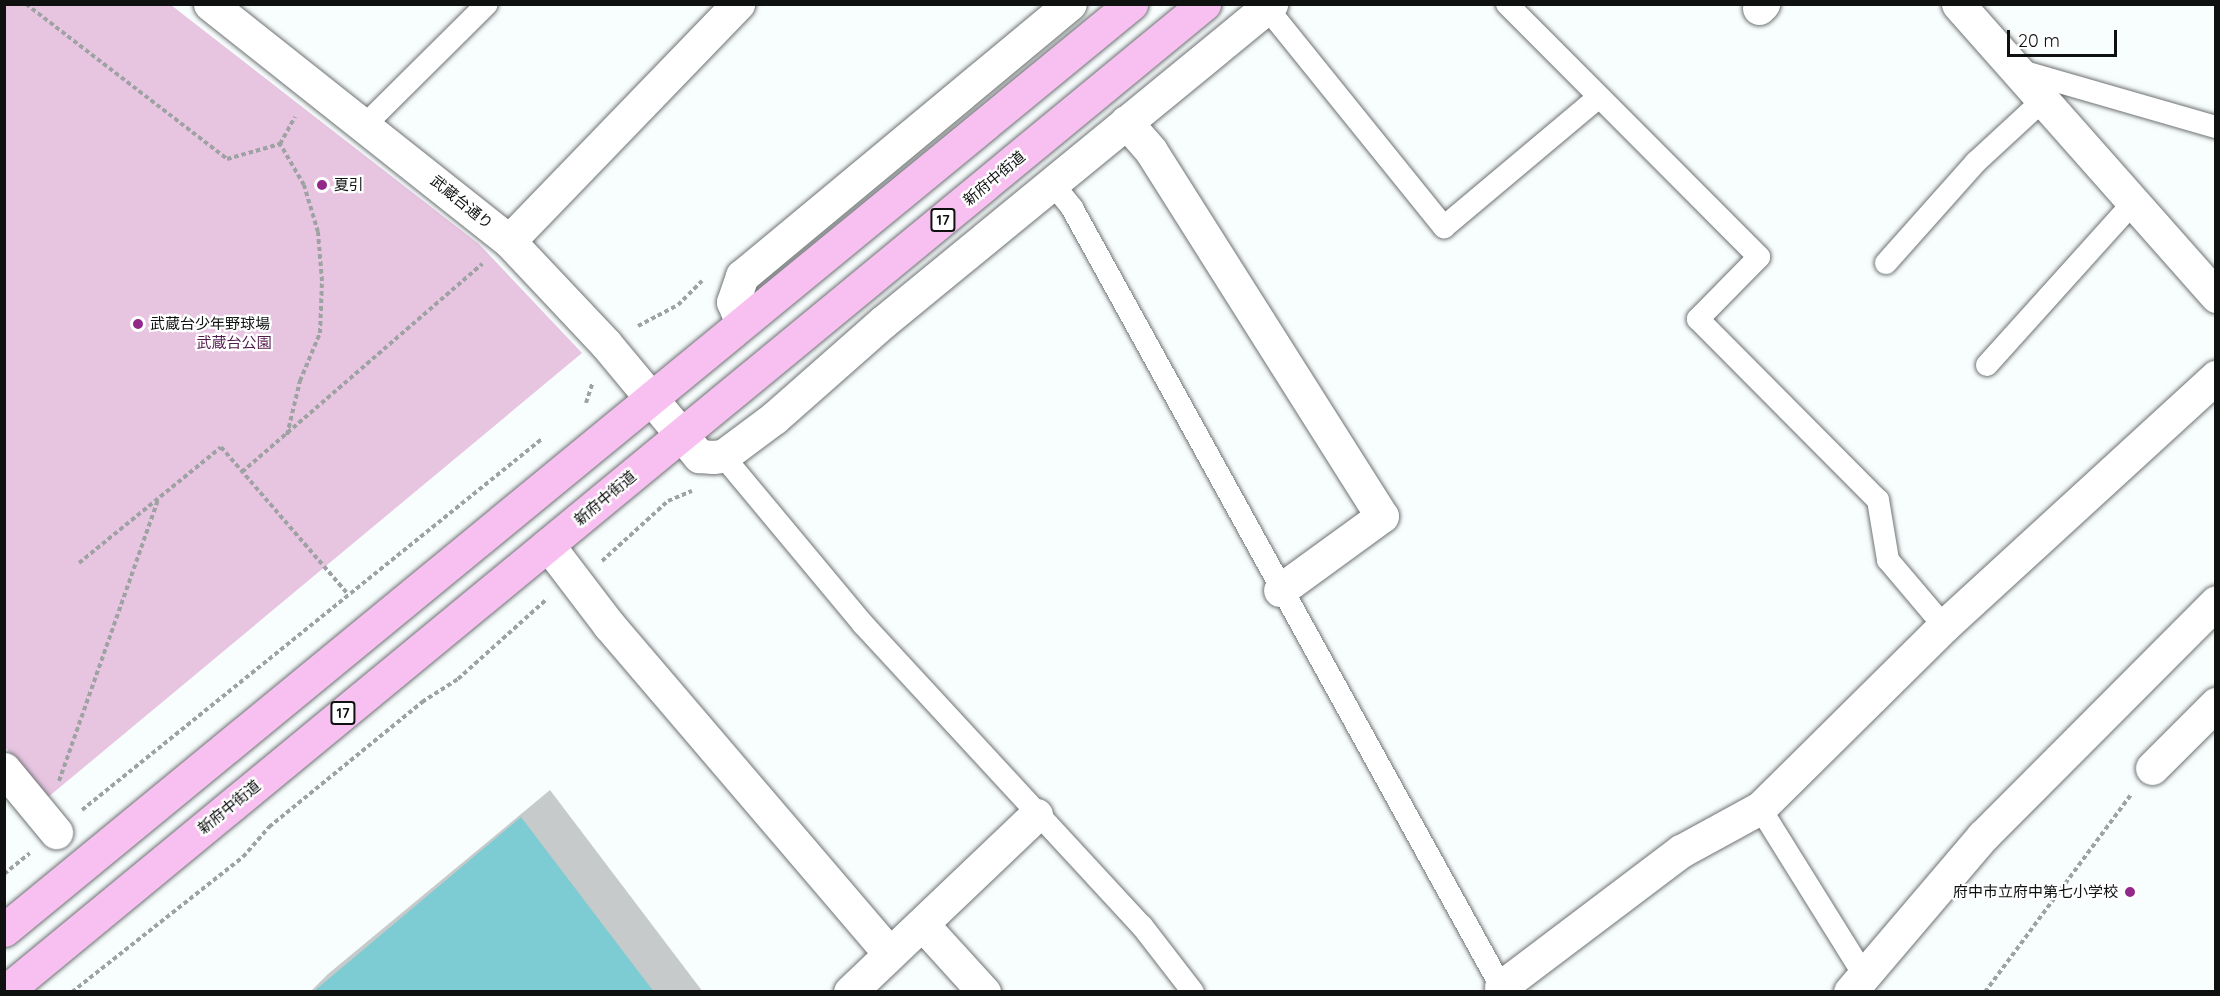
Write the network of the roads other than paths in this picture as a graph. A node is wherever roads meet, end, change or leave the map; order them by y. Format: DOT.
graph roads {
  1 [pos="210,4"];
  2 [pos="487,4"];
  3 [pos="738,4"];
  4 [pos="1131,4"];
  5 [pos="1204,4"];
  6 [pos="1507,4"];
  7 [pos="1958,4"];
  8 [pos="1269,6"];
  9 [pos="1060,8"];
  10 [pos="2014,69"];
  11 [pos="1598,98"];
  12 [pos="2042,100"];
  13 [pos="1126,122"];
  14 [pos="366,124"];
  15 [pos="2216,127"];
  16 [pos="1053,183"];
  17 [pos="2133,203"];
  18 [pos="509,241"];
  19 [pos="1886,263"];
  20 [pos="2216,296"];
  21 [pos="742,323"];
  22 [pos="1987,364"];
  23 [pos="2216,377"];
  24 [pos="651,399"];
  25 [pos="681,436"];
  26 [pos="732,468"];
  27 [pos="548,545"];
  28 [pos="1280,590"];
  29 [pos="2216,602"];
  30 [pos="1944,626"];
  31 [pos="2216,704"];
  32 [pos="2152,768"];
  33 [pos="4,769"];
  34 [pos="1760,808"];
  35 [pos="1036,814"];
  36 [pos="50,825"];
  37 [pos="924,925"];
  38 [pos="4,930"];
  39 [pos="889,953"];
  40 [pos="1858,984"];
  41 [pos="1502,989"];
  42 [pos="5,992"];
  43 [pos="850,992"];
  44 [pos="984,992"];
  45 [pos="1193,992"];
  1 -- 14 [label="street, 武蔵台通り"];
  2 -- 14 [label="lane"];
  3 -- 18 [label="street"];
  4 -- 21 [label="main road"];
  5 -- 25 [label="main road, 新府中街道 / 17"];
  6 -- 11 [label="lane"];
  7 -- 10 [label="street"];
  8 -- 11 [label="lane"];
  8 -- 13 [label="street"];
  9 -- 21 [label="street"];
  10 -- 12 [label="street"];
  10 -- 15 [label="lane"];
  11 -- 30 [label="lane"];
  12 -- 17 [label="street"];
  12 -- 19 [label="lane"];
  13 -- 16 [label="street"];
  13 -- 28 [label="street"];
  14 -- 18 [label="street, 武蔵台通り"];
  16 -- 26 [label="street"];
  16 -- 28 [label="lane"];
  17 -- 20 [label="street"];
  17 -- 22 [label="lane"];
  18 -- 24 [label="street, 武蔵台通り"];
  21 -- 24 [label="main road"];
  23 -- 30 [label="street"];
  24 -- 25 [label="street, 武蔵台通り"];
  24 -- 38 [label="main road"];
  25 -- 26 [label="street, 武蔵台通り"];
  25 -- 27 [label="main road, 新府中街道 / 17"];
  26 -- 35 [label="lane"];
  27 -- 39 [label="street"];
  27 -- 42 [label="main road, 新府中街道 / 17"];
  28 -- 41 [label="lane"];
  29 -- 40 [label="street"];
  30 -- 34 [label="street"];
  31 -- 32 [label="street"];
  33 -- 36 [label="street"];
  34 -- 40 [label="lane"];
  34 -- 41 [label="street"];
  35 -- 37 [label="street"];
  35 -- 45 [label="lane"];
  37 -- 39 [label="street"];
  37 -- 44 [label="street"];
  39 -- 43 [label="street"];
}
